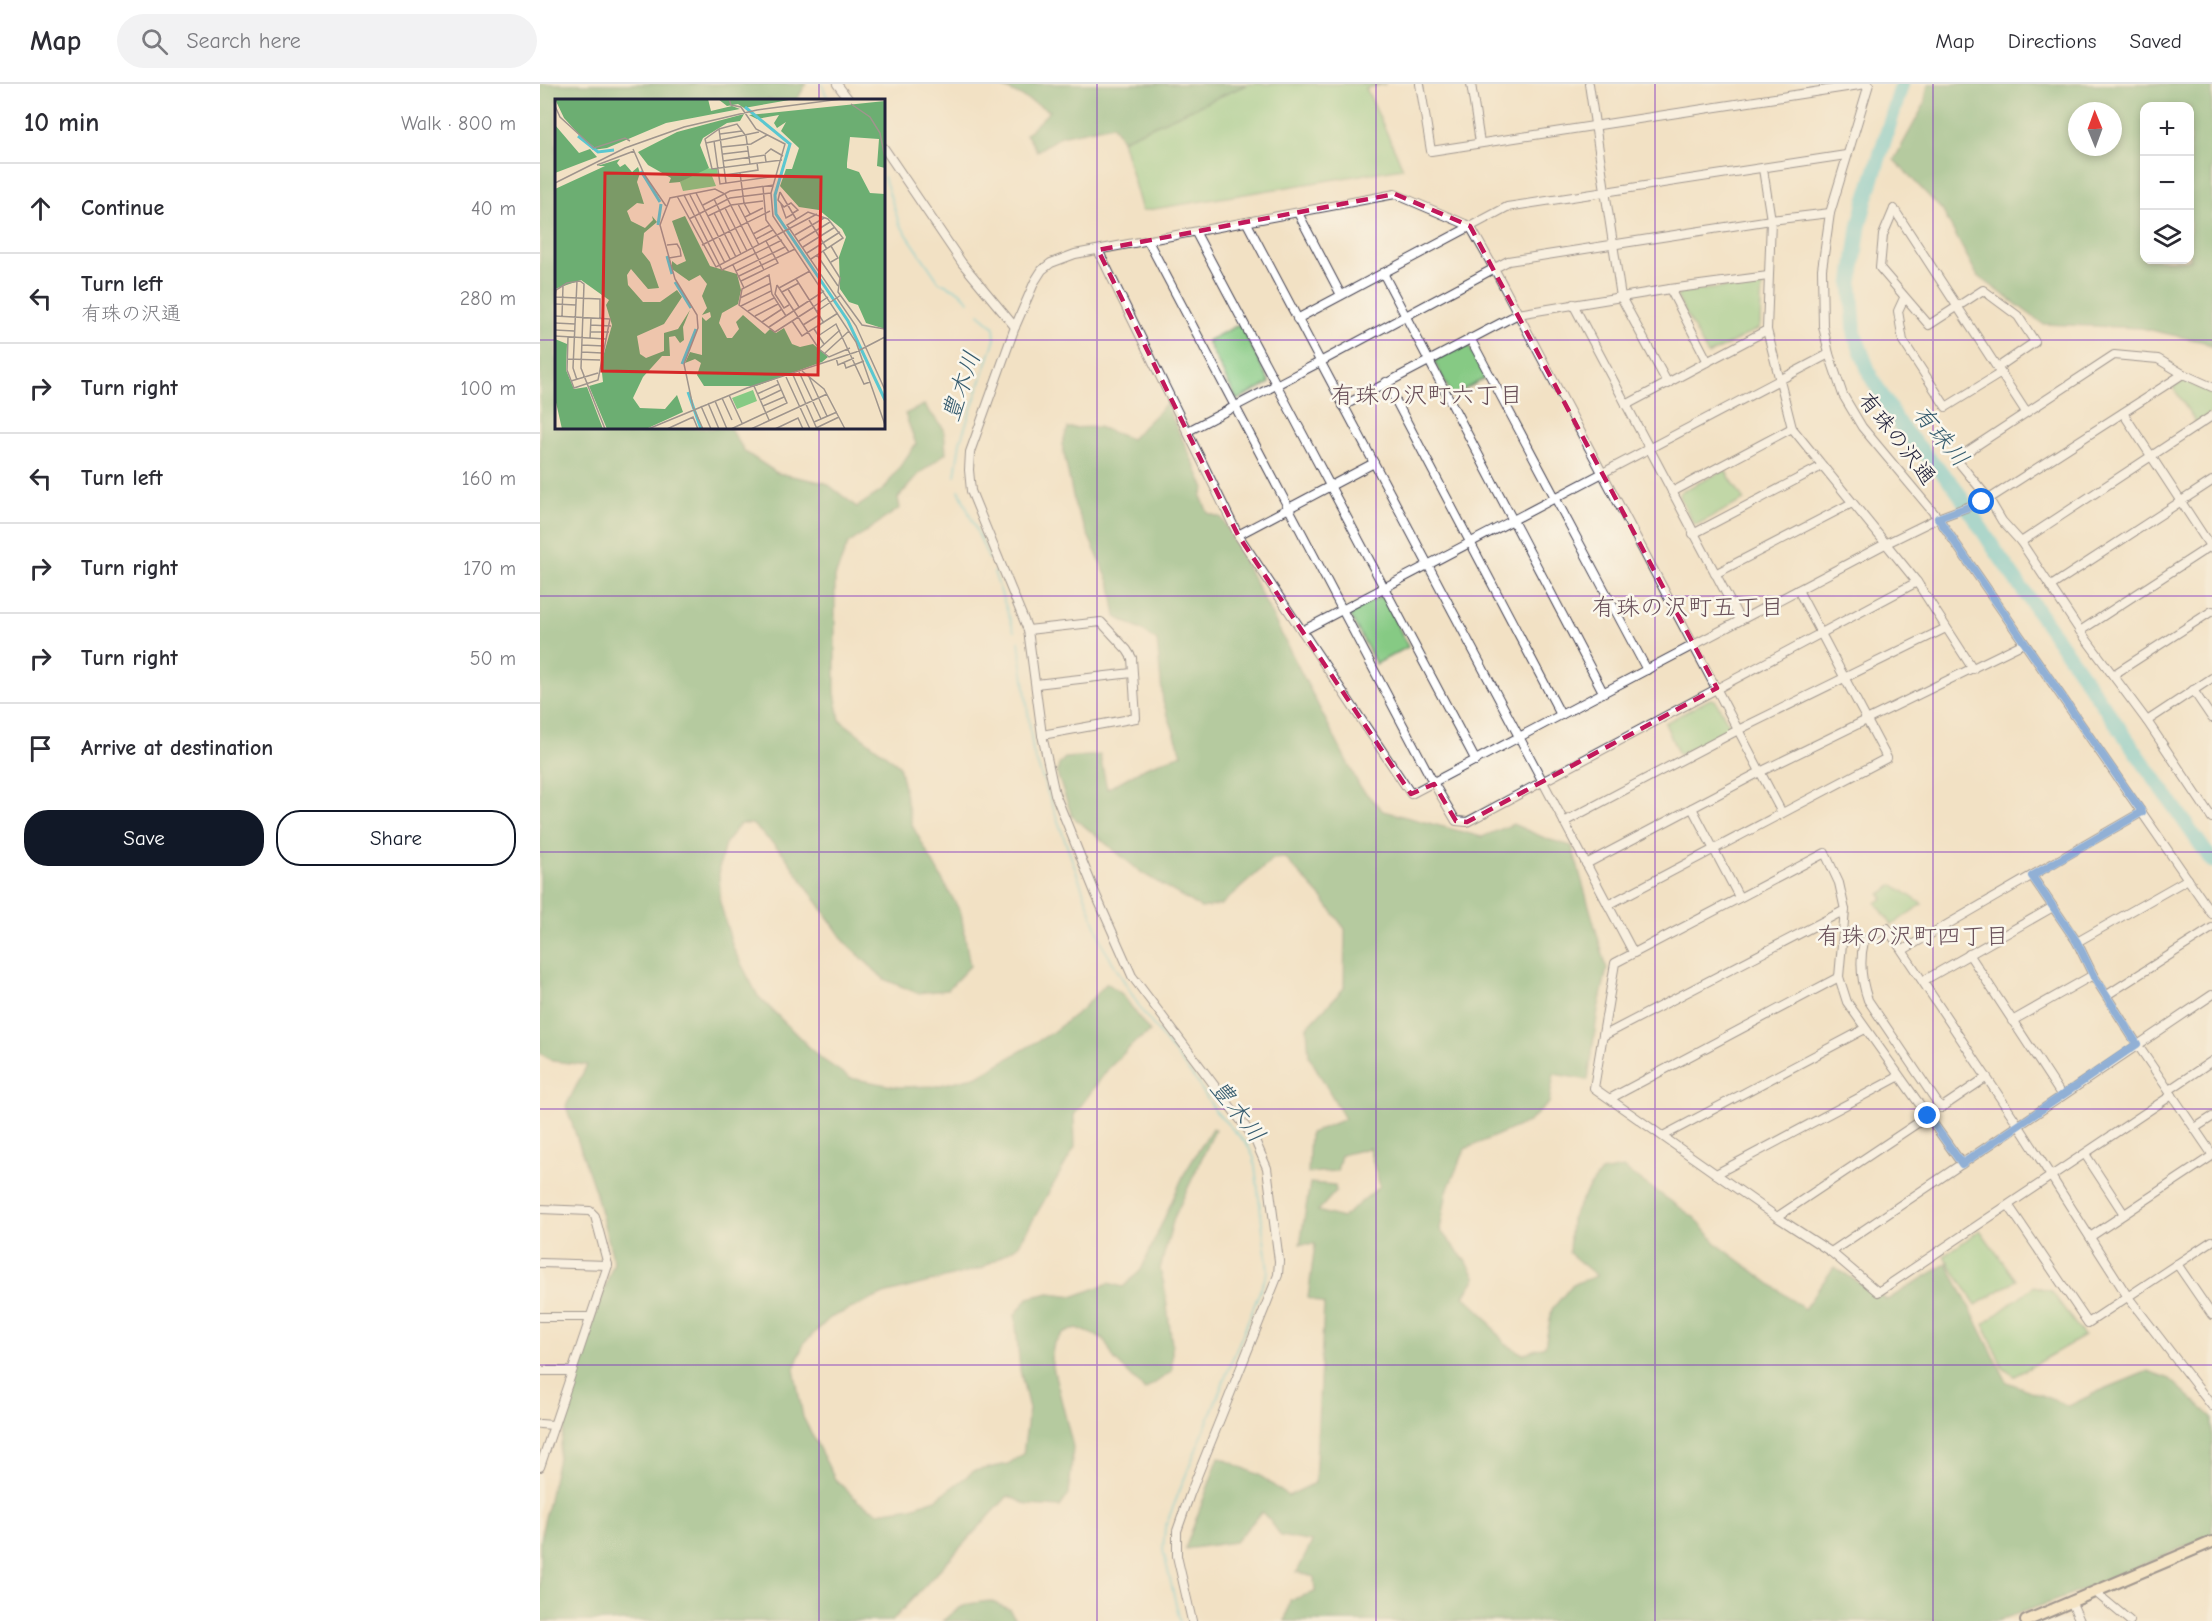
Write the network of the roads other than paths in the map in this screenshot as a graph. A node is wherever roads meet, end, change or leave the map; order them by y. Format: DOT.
graph roads {
  1 [pos="837,84"];
  2 [pos="1420,84"];
  3 [pos="1471,84"];
  4 [pos="1588,84"];
  5 [pos="1868,84"];
  6 [pos="848,99"];
  7 [pos="1595,125"];
  8 [pos="1480,143"];
  9 [pos="885,149"];
  10 [pos="1846,155"];
  11 [pos="1762,169"];
  12 [pos="1605,193"];
  13 [pos="1298,213"];
  14 [pos="1830,213"];
  15 [pos="1771,220"];
  16 [pos="1247,223"];
  17 [pos="1470,226"];
  18 [pos="1196,233"];
  19 [pos="1148,241"];
  20 [pos="1613,244"];
  21 [pos="1098,250"];
  22 [pos="1495,270"];
  23 [pos="1383,273"];
  24 [pos="1768,276"];
  25 [pos="1671,289"];
  26 [pos="1341,295"];
  27 [pos="1621,297"];
  28 [pos="1904,298"];
  29 [pos="1573,304"];
  30 [pos="1958,306"];
  31 [pos="1518,314"];
  32 [pos="1405,316"];
  33 [pos="1297,319"];
  34 [pos="1015,327"];
  35 [pos="1767,330"];
  36 [pos="1470,338"];
  37 [pos="1829,354"];
  38 [pos="1428,359"];
  39 [pos="1320,362"];
  40 [pos="1708,362"];
  41 [pos="1999,370"];
  42 [pos="2182,374"];
  43 [pos="1780,379"];
  44 [pos="1386,382"];
  45 [pos="1668,384"];
  46 [pos="1277,385"];
  47 [pos="2212,387"];
  48 [pos="1626,405"];
  49 [pos="1235,406"];
  50 [pos="1342,406"];
  51 [pos="2026,412"];
  52 [pos="2123,413"];
  53 [pos="2212,416"];
  54 [pos="1792,428"];
  55 [pos="1188,431"];
  56 [pos="1648,448"];
  57 [pos="2151,456"];
  58 [pos="1374,463"];
  59 [pos="1822,466"];
  60 [pos="1602,473"];
  61 [pos="2212,481"];
  62 [pos="1331,486"];
  63 [pos="1672,492"];
  64 [pos="1556,499"];
  65 [pos="1986,501"];
  66 [pos="2181,501"];
  67 [pos="1852,503"];
  68 [pos="1289,508"];
  69 [pos="1938,518"];
  70 [pos="1513,520"];
  71 [pos="1693,534"];
  72 [pos="1238,535"];
  73 [pos="2021,542"];
  74 [pos="1471,543"];
  75 [pos="1887,543"];
  76 [pos="2212,547"];
  77 [pos="1428,566"];
  78 [pos="1715,574"];
  79 [pos="1917,582"];
  80 [pos="2051,586"];
  81 [pos="1385,588"];
  82 [pos="1798,590"];
  83 [pos="1343,610"];
  84 [pos="2212,611"];
  85 [pos="1740,620"];
  86 [pos="1946,628"];
  87 [pos="1028,630"];
  88 [pos="2080,630"];
  89 [pos="1302,631"];
  90 [pos="1820,633"];
  91 [pos="2024,643"];
  92 [pos="1694,646"];
  93 [pos="1973,669"];
  94 [pos="1647,670"];
  95 [pos="1132,673"];
  96 [pos="2113,675"];
  97 [pos="1844,678"];
  98 [pos="2212,678"];
  99 [pos="1036,684"];
  100 [pos="1716,688"];
  101 [pos="2193,690"];
  102 [pos="1604,692"];
  103 [pos="1561,715"];
  104 [pos="2212,718"];
  105 [pos="1867,720"];
  106 [pos="2147,722"];
  107 [pos="1738,730"];
  108 [pos="1042,735"];
  109 [pos="1519,738"];
  110 [pos="1476,761"];
  111 [pos="1760,772"];
  112 [pos="1542,782"];
  113 [pos="1434,784"];
  114 [pos="1692,808"];
  115 [pos="2142,812"];
  116 [pos="1782,813"];
  117 [pos="2212,818"];
  118 [pos="1564,822"];
  119 [pos="1714,849"];
  120 [pos="1587,864"];
  121 [pos="2032,876"];
  122 [pos="2188,879"];
  123 [pos="1739,897"];
  124 [pos="1608,905"];
  125 [pos="2053,907"];
  126 [pos="1845,910"];
  127 [pos="2212,914"];
  128 [pos="2212,928"];
  129 [pos="2077,942"];
  130 [pos="1903,950"];
  131 [pos="1633,952"];
  132 [pos="1969,954"];
  133 [pos="2093,975"];
  134 [pos="1839,977"];
  135 [pos="1923,981"];
  136 [pos="2212,994"];
  137 [pos="2107,995"];
  138 [pos="2012,1021"];
  139 [pos="1865,1029"];
  140 [pos="1603,1036"];
  141 [pos="2137,1044"];
  142 [pos="2212,1061"];
  143 [pos="1898,1077"];
  144 [pos="1987,1077"];
  145 [pos="2171,1093"];
  146 [pos="2062,1096"];
  147 [pos="1611,1098"];
  148 [pos="1928,1116"];
  149 [pos="2212,1117"];
  150 [pos="2019,1126"];
  151 [pos="2195,1128"];
  152 [pos="1663,1136"];
  153 [pos="2085,1154"];
  154 [pos="2212,1155"];
  155 [pos="1962,1164"];
  156 [pos="1716,1173"];
  157 [pos="2052,1176"];
  158 [pos="2009,1206"];
  159 [pos="540,1209"];
  160 [pos="2124,1214"];
  161 [pos="1777,1217"];
  162 [pos="2090,1237"];
  163 [pos="2212,1241"];
  164 [pos="1831,1252"];
  165 [pos="540,1263"];
  166 [pos="2177,1264"];
  167 [pos="608,1265"];
  168 [pos="2128,1297"];
  169 [pos="2212,1314"];
  170 [pos="540,1317"];
  171 [pos="590,1317"];
  172 [pos="540,1371"];
  173 [pos="571,1371"];
  174 [pos="2212,1406"];
  175 [pos="540,1424"];
  176 [pos="553,1425"];
  177 [pos="540,1467"];
  178 [pos="2212,1542"];
  179 [pos="2094,1591"];
  180 [pos="2071,1601"];
  181 [pos="1192,1621"];
  182 [pos="2026,1621"];
  183 [pos="2080,1621"];
  184 [pos="2130,1621"];
  1 -- 6 [label="street"];
  2 -- 8 [label="street"];
  3 -- 8 [label="street"];
  4 -- 7 [label="street"];
  5 -- 7 [label="street"];
  5 -- 10 [label="street, 有珠の沢通"];
  7 -- 8 [label="street"];
  7 -- 12 [label="street"];
  9 -- 34 [label="street"];
  10 -- 11 [label="street"];
  10 -- 14 [label="street, 有珠の沢通"];
  11 -- 12 [label="street"];
  11 -- 15 [label="street"];
  12 -- 17 [label="street"];
  12 -- 20 [label="street"];
  13 -- 16 [label="street"];
  13 -- 17 [label="street"];
  13 -- 26 [label="street"];
  14 -- 15 [label="street"];
  14 -- 37 [label="street, 有珠の沢通"];
  15 -- 20 [label="street"];
  15 -- 24 [label="street"];
  16 -- 18 [label="street"];
  16 -- 33 [label="street"];
  17 -- 22 [label="street"];
  17 -- 23 [label="street"];
  18 -- 19 [label="street"];
  18 -- 46 [label="street"];
  19 -- 21 [label="street"];
  19 -- 49 [label="street"];
  20 -- 22 [label="street"];
  20 -- 27 [label="street"];
  21 -- 34 [label="street"];
  21 -- 55 [label="street"];
  22 -- 31 [label="street"];
  22 -- 32 [label="street"];
  23 -- 26 [label="street"];
  23 -- 32 [label="street"];
  24 -- 25 [label="street"];
  24 -- 35 [label="street"];
  25 -- 27 [label="street"];
  25 -- 40 [label="street"];
  26 -- 33 [label="street"];
  27 -- 29 [label="street"];
  27 -- 45 [label="street"];
  28 -- 30 [label="street"];
  28 -- 30 [label="street"];
  28 -- 41 [label="street"];
  29 -- 31 [label="street"];
  29 -- 48 [label="street"];
  30 -- 41 [label="street"];
  30 -- 41 [label="street"];
  31 -- 36 [label="street"];
  31 -- 60 [label="street"];
  32 -- 38 [label="street"];
  32 -- 39 [label="street"];
  33 -- 39 [label="street"];
  34 -- 87 [label="street"];
  35 -- 40 [label="street"];
  35 -- 43 [label="street"];
  36 -- 38 [label="street"];
  36 -- 64 [label="street"];
  37 -- 43 [label="street"];
  37 -- 69 [label="street, 有珠の沢通"];
  38 -- 44 [label="street"];
  38 -- 70 [label="street"];
  39 -- 46 [label="street"];
  39 -- 50 [label="street"];
  40 -- 45 [label="street"];
  41 -- 51 [label="street"];
  42 -- 47 [label="street"];
  42 -- 51 [label="street"];
  42 -- 52 [label="street"];
  43 -- 54 [label="street"];
  43 -- 56 [label="street"];
  44 -- 50 [label="street"];
  44 -- 74 [label="street"];
  45 -- 48 [label="street"];
  46 -- 49 [label="street"];
  46 -- 62 [label="street"];
  48 -- 56 [label="street"];
  49 -- 55 [label="street"];
  49 -- 68 [label="street"];
  50 -- 58 [label="street"];
  51 -- 65 [label="street"];
  52 -- 57 [label="street"];
  52 -- 65 [label="street"];
  53 -- 57 [label="street"];
  54 -- 59 [label="street"];
  54 -- 63 [label="street"];
  55 -- 72 [label="street"];
  56 -- 60 [label="street"];
  56 -- 63 [label="street"];
  57 -- 66 [label="street"];
  57 -- 73 [label="street"];
  58 -- 62 [label="street"];
  58 -- 77 [label="street"];
  59 -- 67 [label="street"];
  59 -- 71 [label="street"];
  60 -- 64 [label="street"];
  60 -- 92 [label="street"];
  61 -- 66 [label="street"];
  62 -- 68 [label="street"];
  62 -- 81 [label="street"];
  63 -- 71 [label="street"];
  64 -- 70 [label="street"];
  64 -- 94 [label="street"];
  65 -- 69 [label="street"];
  65 -- 73 [label="street"];
  66 -- 76 [label="street"];
  66 -- 80 [label="street"];
  67 -- 75 [label="street"];
  67 -- 78 [label="street"];
  68 -- 72 [label="street"];
  68 -- 83 [label="street"];
  69 -- 75 [label="street"];
  69 -- 91 [label="street, 有珠の沢通"];
  70 -- 74 [label="street"];
  70 -- 102 [label="street"];
  71 -- 78 [label="street"];
  72 -- 89 [label="street"];
  73 -- 80 [label="street"];
  74 -- 77 [label="street"];
  74 -- 103 [label="street"];
  75 -- 79 [label="street"];
  75 -- 82 [label="street"];
  76 -- 88 [label="street"];
  77 -- 81 [label="street"];
  77 -- 109 [label="street"];
  78 -- 85 [label="street"];
  79 -- 86 [label="street"];
  79 -- 90 [label="street"];
  80 -- 88 [label="street"];
  81 -- 83 [label="street"];
  81 -- 110 [label="street"];
  82 -- 85 [label="street"];
  82 -- 90 [label="street"];
  83 -- 89 [label="street"];
  83 -- 113 [label="street"];
  84 -- 96 [label="street"];
  85 -- 92 [label="street"];
  86 -- 93 [label="street"];
  86 -- 97 [label="street"];
  87 -- 95 [label="street"];
  87 -- 99 [label="street"];
  88 -- 96 [label="street"];
  89 -- 113 [label="street"];
  90 -- 97 [label="street"];
  90 -- 100 [label="street"];
  91 -- 93 [label="street"];
  91 -- 115 [label="street, 有珠の沢通"];
  92 -- 94 [label="street"];
  92 -- 100 [label="street"];
  93 -- 105 [label="street"];
  94 -- 102 [label="street"];
  95 -- 99 [label="street"];
  95 -- 108 [label="street"];
  96 -- 106 [label="street"];
  97 -- 105 [label="street"];
  97 -- 107 [label="street"];
  98 -- 101 [label="street"];
  99 -- 108 [label="street"];
  100 -- 107 [label="street"];
  100 -- 112 [label="street"];
  101 -- 104 [label="street"];
  101 -- 106 [label="street"];
  102 -- 103 [label="street"];
  103 -- 109 [label="street"];
  105 -- 111 [label="street"];
  105 -- 116 [label="street"];
  106 -- 117 [label="street"];
  107 -- 111 [label="street"];
  107 -- 118 [label="street"];
  108 -- 181 [label="street"];
  109 -- 110 [label="street"];
  109 -- 112 [label="street"];
  110 -- 113 [label="street"];
  111 -- 114 [label="street"];
  111 -- 116 [label="street"];
  112 -- 113 [label="street"];
  112 -- 118 [label="street"];
  114 -- 119 [label="street"];
  114 -- 120 [label="street"];
  115 -- 121 [label="street"];
  115 -- 122 [label="street, 有珠の沢通"];
  116 -- 119 [label="street"];
  118 -- 120 [label="street"];
  119 -- 123 [label="street"];
  119 -- 124 [label="street"];
  120 -- 124 [label="street"];
  121 -- 125 [label="street"];
  121 -- 130 [label="street"];
  122 -- 127 [label="street, 有珠の沢通"];
  122 -- 129 [label="street"];
  123 -- 126 [label="street"];
  123 -- 131 [label="street"];
  124 -- 131 [label="street"];
  125 -- 129 [label="street"];
  125 -- 132 [label="street"];
  126 -- 134 [label="street"];
  126 -- 140 [label="street"];
  128 -- 137 [label="street"];
  129 -- 133 [label="street"];
  130 -- 135 [label="street"];
  130 -- 144 [label="street"];
  131 -- 140 [label="street"];
  132 -- 135 [label="street"];
  132 -- 138 [label="street"];
  133 -- 137 [label="street"];
  133 -- 138 [label="street"];
  134 -- 139 [label="street"];
  134 -- 147 [label="street"];
  135 -- 144 [label="street"];
  136 -- 141 [label="street"];
  137 -- 141 [label="street"];
  138 -- 146 [label="street"];
  139 -- 143 [label="street"];
  139 -- 152 [label="street"];
  140 -- 147 [label="street"];
  141 -- 145 [label="street"];
  141 -- 146 [label="street"];
  142 -- 145 [label="street"];
  143 -- 148 [label="street"];
  143 -- 156 [label="street"];
  144 -- 150 [label="street"];
  145 -- 151 [label="street"];
  145 -- 153 [label="street"];
  146 -- 150 [label="street"];
  147 -- 152 [label="street"];
  148 -- 155 [label="street"];
  148 -- 161 [label="street"];
  149 -- 151 [label="street"];
  150 -- 155 [label="street"];
  150 -- 157 [label="street"];
  151 -- 154 [label="street"];
  152 -- 156 [label="street"];
  153 -- 157 [label="street"];
  153 -- 160 [label="street"];
  154 -- 160 [label="street"];
  155 -- 164 [label="street"];
  156 -- 161 [label="street"];
  157 -- 158 [label="street"];
  157 -- 162 [label="street"];
  158 -- 164 [label="street"];
  158 -- 168 [label="street"];
  159 -- 167 [label="street"];
  160 -- 162 [label="street"];
  161 -- 164 [label="street"];
  162 -- 168 [label="street"];
  163 -- 166 [label="street"];
  165 -- 167 [label="street"];
  166 -- 168 [label="street"];
  166 -- 169 [label="street"];
  167 -- 171 [label="street"];
  168 -- 174 [label="street"];
  170 -- 171 [label="street"];
  171 -- 173 [label="street"];
  172 -- 173 [label="street"];
  173 -- 176 [label="street"];
  175 -- 176 [label="street"];
  176 -- 177 [label="street"];
  178 -- 179 [label="street"];
  179 -- 180 [label="street"];
  179 -- 184 [label="street"];
  180 -- 182 [label="street"];
  180 -- 183 [label="street"];
}
